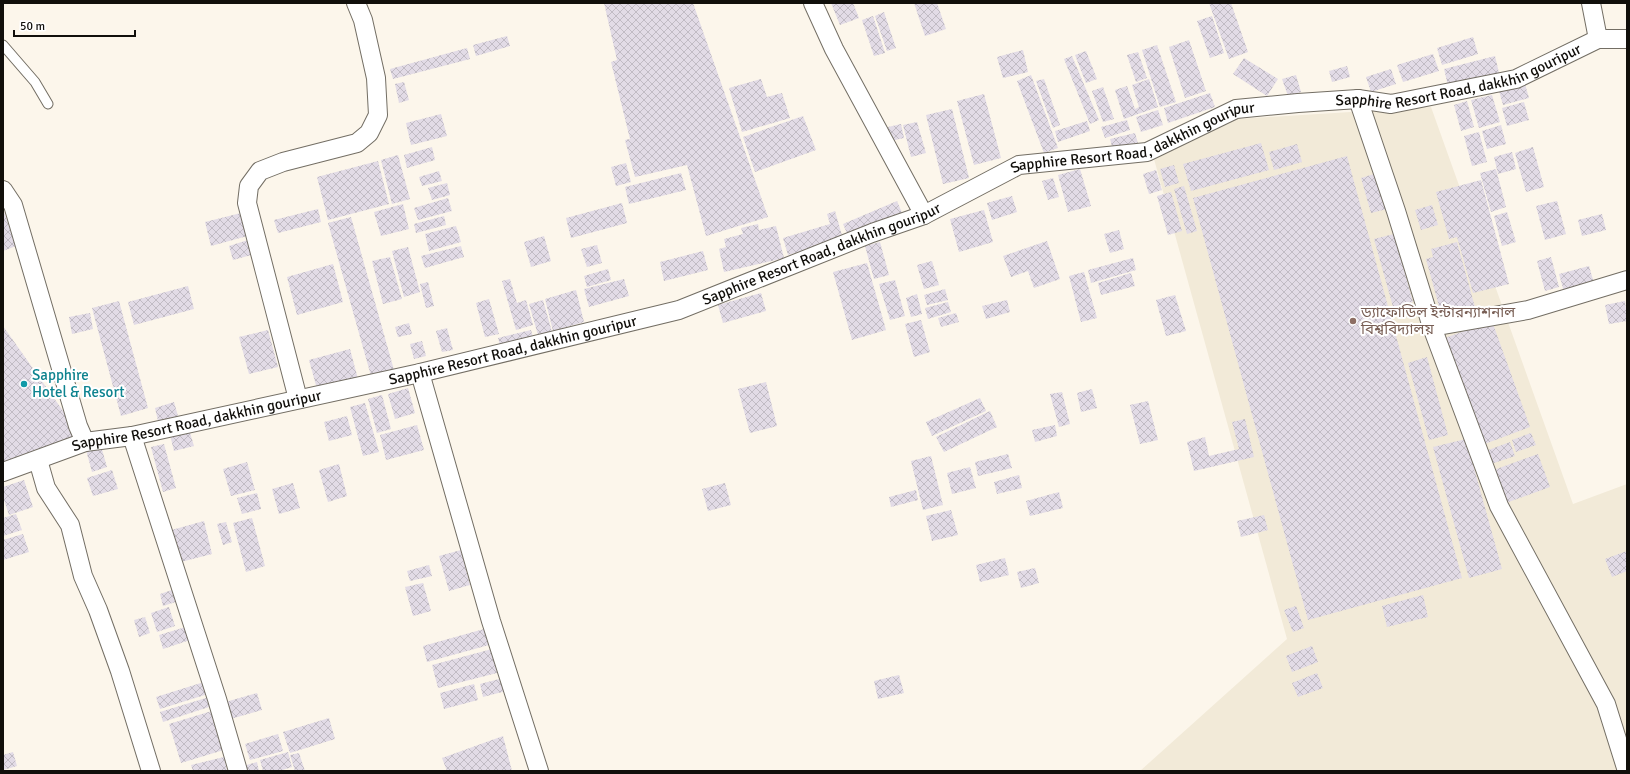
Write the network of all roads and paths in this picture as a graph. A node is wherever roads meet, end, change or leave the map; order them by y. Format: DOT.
graph roads {
  1 [pos="356,3"];
  2 [pos="813,3"];
  3 [pos="1590,3"];
  4 [pos="1598,39"];
  5 [pos="1627,39"];
  6 [pos="3,45"];
  7 [pos="1358,99"];
  8 [pos="48,104"];
  9 [pos="3,190"];
  10 [pos="924,215"];
  11 [pos="1627,280"];
  12 [pos="1432,327"];
  13 [pos="420,373"];
  14 [pos="298,398"];
  15 [pos="132,436"];
  16 [pos="85,442"];
  17 [pos="38,460"];
  18 [pos="3,472"];
  19 [pos="152,771"];
  20 [pos="238,771"];
  21 [pos="539,771"];
  22 [pos="1627,771"];
  1 -- 14 [label="street"];
  2 -- 10 [label="street"];
  3 -- 4 [label="street"];
  4 -- 5 [label="street, Sapphire Resort Road, dakkhin gouripur"];
  4 -- 7 [label="street, Sapphire Resort Road, dakkhin gouripur"];
  6 -- 8 [label="lane"];
  7 -- 10 [label="street, Sapphire Resort Road, dakkhin gouripur"];
  7 -- 12 [label="street"];
  9 -- 16 [label="street"];
  10 -- 13 [label="street, Sapphire Resort Road, dakkhin gouripur"];
  11 -- 12 [label="street"];
  12 -- 22 [label="street"];
  13 -- 14 [label="street, Sapphire Resort Road, dakkhin gouripur"];
  13 -- 21 [label="street"];
  14 -- 15 [label="street, Sapphire Resort Road, dakkhin gouripur"];
  15 -- 16 [label="street, Sapphire Resort Road, dakkhin gouripur"];
  15 -- 20 [label="street"];
  16 -- 17 [label="street, Sapphire Resort Road, dakkhin gouripur"];
  17 -- 18 [label="street, Sapphire Resort Road, dakkhin gouripur"];
  17 -- 19 [label="street"];
}
